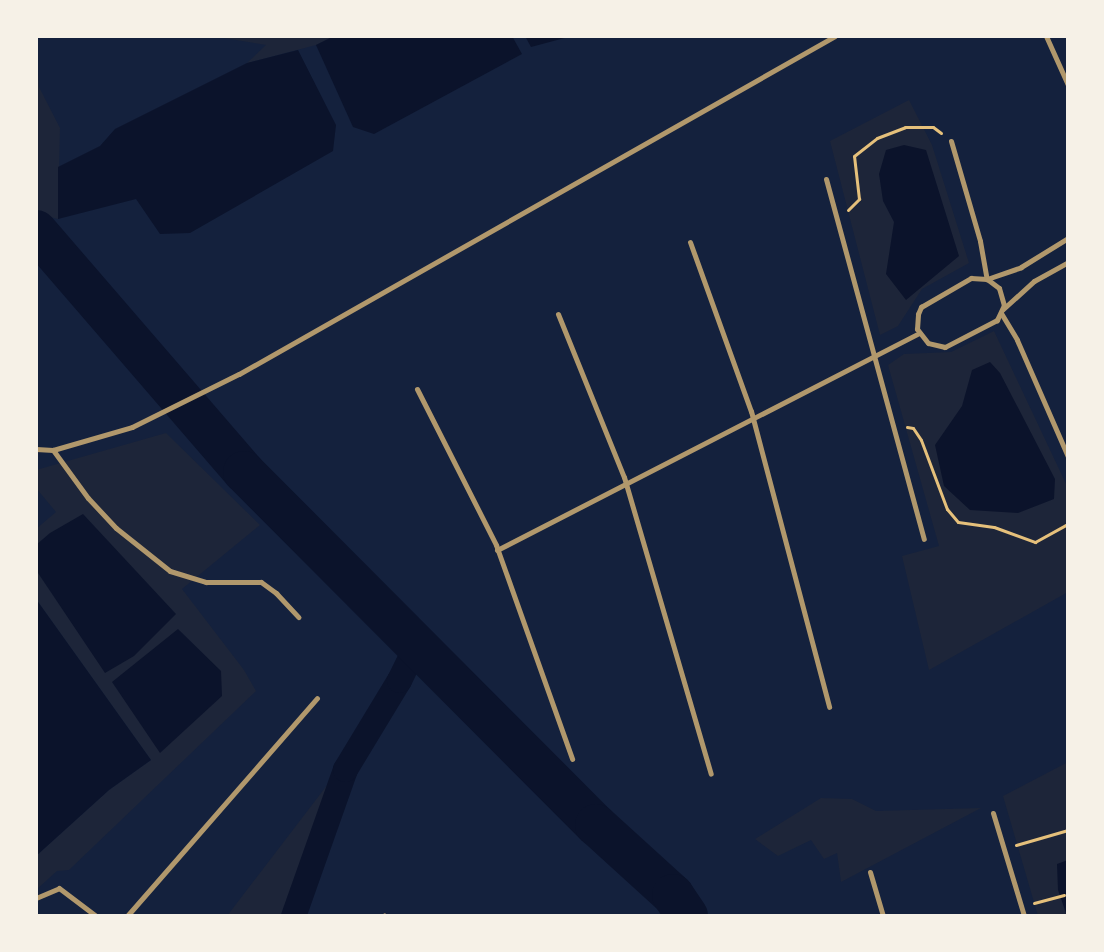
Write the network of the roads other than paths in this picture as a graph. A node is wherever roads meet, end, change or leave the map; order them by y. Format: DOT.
graph roads {
  1 [pos="835,36"];
  2 [pos="1046,36"];
  3 [pos="1068,85"];
  4 [pos="951,141"];
  5 [pos="826,179"];
  6 [pos="1068,238"];
  7 [pos="690,242"];
  8 [pos="1068,262"];
  9 [pos="987,279"];
  10 [pos="1002,312"];
  11 [pos="558,314"];
  12 [pos="919,333"];
  13 [pos="874,355"];
  14 [pos="417,389"];
  15 [pos="753,417"];
  16 [pos="36,449"];
  17 [pos="53,450"];
  18 [pos="1068,457"];
  19 [pos="626,484"];
  20 [pos="924,540"];
  21 [pos="497,550"];
  22 [pos="298,617"];
  23 [pos="317,698"];
  24 [pos="829,707"];
  25 [pos="572,759"];
  26 [pos="711,774"];
  27 [pos="992,813"];
  28 [pos="870,872"];
  29 [pos="36,898"];
  30 [pos="96,916"];
  31 [pos="127,916"];
  32 [pos="883,916"];
  33 [pos="1024,916"];
  1 -- 17 [label="street"];
  2 -- 3 [label="street"];
  4 -- 9 [label="street"];
  5 -- 13 [label="street"];
  6 -- 9 [label="street"];
  7 -- 15 [label="street"];
  8 -- 10 [label="street"];
  9 -- 10 [label="street"];
  9 -- 12 [label="street"];
  10 -- 12 [label="street"];
  10 -- 18 [label="street"];
  11 -- 19 [label="street"];
  12 -- 13 [label="street"];
  13 -- 15 [label="street"];
  13 -- 20 [label="street"];
  14 -- 21 [label="street"];
  15 -- 19 [label="street"];
  15 -- 24 [label="street"];
  16 -- 17 [label="street"];
  17 -- 22 [label="street"];
  19 -- 21 [label="street"];
  19 -- 26 [label="street"];
  21 -- 25 [label="street"];
  23 -- 31 [label="street"];
  27 -- 33 [label="street"];
  28 -- 32 [label="street"];
  29 -- 30 [label="street"];
}
